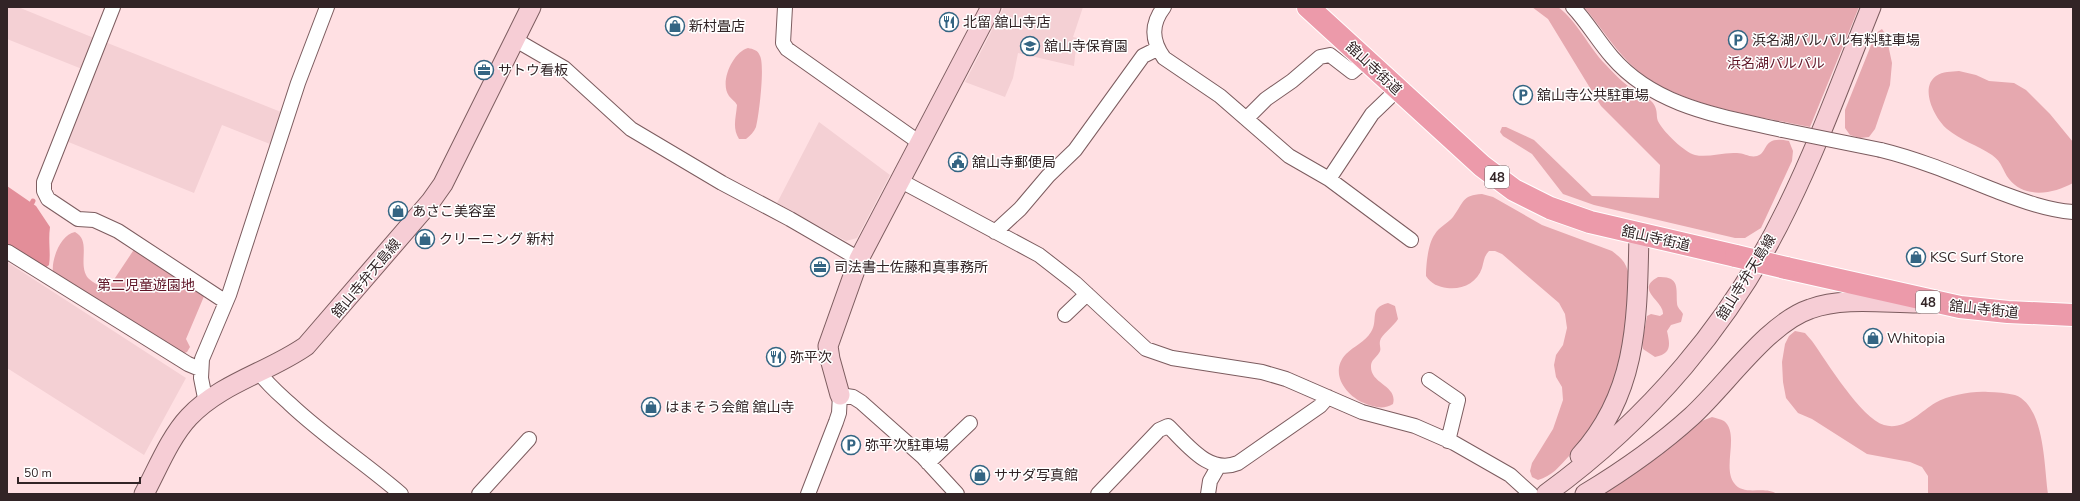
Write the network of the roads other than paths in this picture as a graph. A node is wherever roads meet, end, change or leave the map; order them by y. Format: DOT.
graph roads {
  1 [pos="113,7"];
  2 [pos="327,7"];
  3 [pos="531,7"];
  4 [pos="785,7"];
  5 [pos="990,7"];
  6 [pos="1164,7"];
  7 [pos="1308,7"];
  8 [pos="1573,7"];
  9 [pos="1871,7"];
  10 [pos="514,39"];
  11 [pos="1157,49"];
  12 [pos="1366,60"];
  13 [pos="1398,89"];
  14 [pos="1247,118"];
  15 [pos="920,143"];
  16 [pos="1329,179"];
  17 [pos="901,181"];
  18 [pos="2073,212"];
  19 [pos="995,232"];
  20 [pos="1639,234"];
  21 [pos="1410,240"];
  22 [pos="8,252"];
  23 [pos="859,259"];
  24 [pos="1086,294"];
  25 [pos="226,302"];
  26 [pos="1936,303"];
  27 [pos="1066,315"];
  28 [pos="2073,315"];
  29 [pos="200,369"];
  30 [pos="258,371"];
  31 [pos="1429,380"];
  32 [pos="840,395"];
  33 [pos="1328,397"];
  34 [pos="206,403"];
  35 [pos="970,423"];
  36 [pos="529,439"];
  37 [pos="1448,441"];
  38 [pos="928,463"];
  39 [pos="1218,467"];
  40 [pos="1537,492"];
  41 [pos="144,494"];
  42 [pos="401,494"];
  43 [pos="479,494"];
  44 [pos="808,494"];
  45 [pos="957,494"];
  46 [pos="1098,494"];
  47 [pos="1208,494"];
  48 [pos="1585,494"];
  1 -- 25 [label="street"];
  2 -- 25 [label="street"];
  3 -- 10 [label="main road, 舘山寺弁天島線"];
  4 -- 15 [label="street"];
  5 -- 15 [label="main road"];
  6 -- 11 [label="street"];
  7 -- 12 [label="main road, 舘山寺街道 / 48"];
  8 -- 18 [label="street, bridge"];
  9 -- 40 [label="main road, 舘山寺弁天島線"];
  10 -- 23 [label="street"];
  10 -- 30 [label="main road, 舘山寺弁天島線"];
  11 -- 14 [label="street"];
  11 -- 19 [label="street"];
  12 -- 13 [label="main road, 舘山寺街道 / 48"];
  12 -- 14 [label="street"];
  13 -- 16 [label="street"];
  13 -- 20 [label="main road, 舘山寺街道 / 48"];
  14 -- 16 [label="street"];
  15 -- 17 [label="main road"];
  16 -- 21 [label="street"];
  17 -- 19 [label="street"];
  17 -- 23 [label="main road"];
  19 -- 24 [label="street"];
  20 -- 26 [label="main road, 舘山寺街道 / 48, bridge"];
  20 -- 40 [label="main road"];
  22 -- 29 [label="street"];
  23 -- 32 [label="main road"];
  24 -- 27 [label="street"];
  24 -- 33 [label="street"];
  25 -- 29 [label="street"];
  26 -- 28 [label="main road, 舘山寺街道 / 48"];
  26 -- 48 [label="main road"];
  29 -- 34 [label="street"];
  30 -- 34 [label="main road, 舘山寺弁天島線"];
  30 -- 42 [label="street"];
  31 -- 37 [label="street"];
  32 -- 38 [label="street"];
  32 -- 44 [label="street"];
  33 -- 37 [label="street"];
  33 -- 39 [label="street"];
  34 -- 41 [label="main road, 舘山寺弁天島線"];
  35 -- 38 [label="street"];
  36 -- 43 [label="street"];
  37 -- 40 [label="street"];
  38 -- 45 [label="street"];
  39 -- 46 [label="street"];
  39 -- 47 [label="street"];
}
